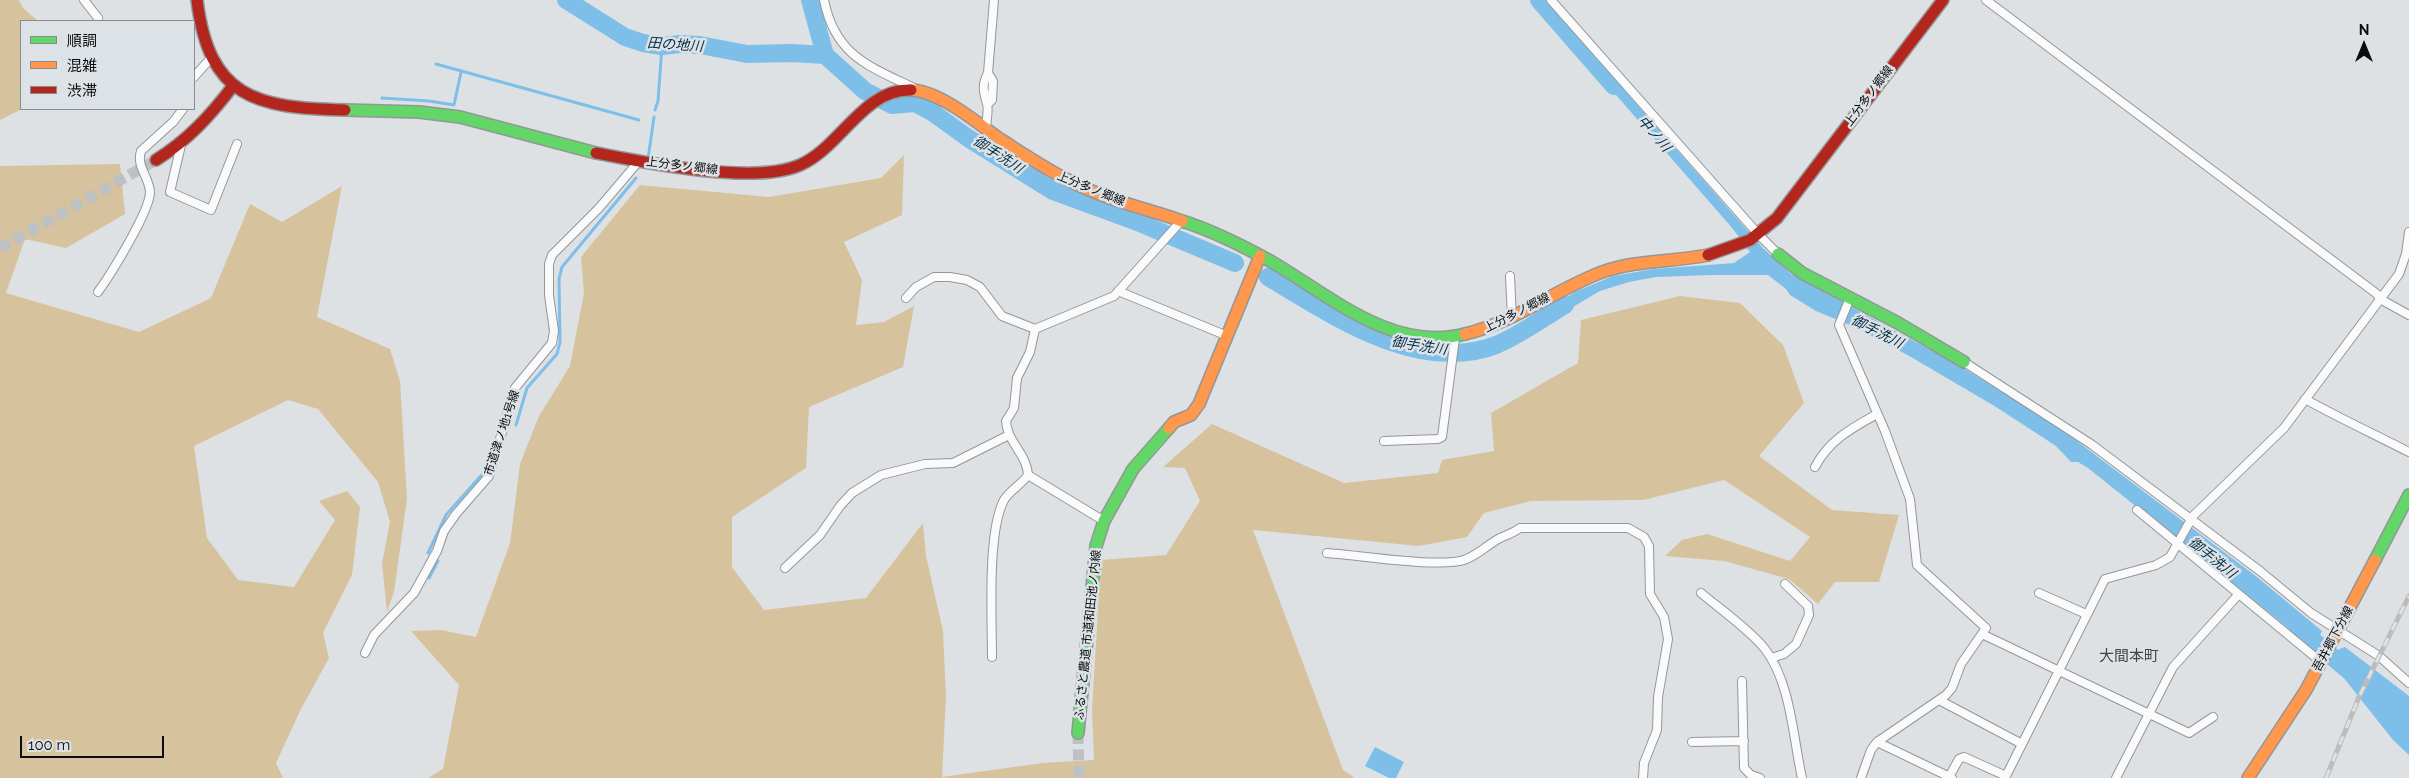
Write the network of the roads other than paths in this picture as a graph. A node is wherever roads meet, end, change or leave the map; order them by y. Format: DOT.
graph roads {
  1 [pos="84,0"];
  2 [pos="197,0"];
  3 [pos="824,0"];
  4 [pos="994,0"];
  5 [pos="1551,0"];
  6 [pos="1943,0"];
  7 [pos="1986,0"];
  8 [pos="98,18"];
  9 [pos="210,59"];
  10 [pos="195,76"];
  11 [pos="233,86"];
  12 [pos="918,90"];
  13 [pos="182,110"];
  14 [pos="986,128"];
  15 [pos="237,144"];
  16 [pos="181,145"];
  17 [pos="156,160"];
  18 [pos="639,161"];
  19 [pos="1179,224"];
  20 [pos="2409,232"];
  21 [pos="1756,237"];
  22 [pos="1778,254"];
  23 [pos="1260,256"];
  24 [pos="1510,276"];
  25 [pos="1118,291"];
  26 [pos="98,292"];
  27 [pos="906,298"];
  28 [pos="2380,299"];
  29 [pos="1849,302"];
  30 [pos="2409,315"];
  31 [pos="1512,318"];
  32 [pos="1035,330"];
  33 [pos="1226,335"];
  34 [pos="1454,342"];
  35 [pos="1964,362"];
  36 [pos="2305,399"];
  37 [pos="1877,414"];
  38 [pos="1009,434"];
  39 [pos="1384,441"];
  40 [pos="2409,452"];
  41 [pos="1815,466"];
  42 [pos="1028,475"];
  43 [pos="2409,494"];
  44 [pos="2137,510"];
  45 [pos="1104,521"];
  46 [pos="2190,522"];
  47 [pos="2179,543"];
  48 [pos="1326,553"];
  49 [pos="785,568"];
  50 [pos="1785,584"];
  51 [pos="1701,593"];
  52 [pos="2039,593"];
  53 [pos="2238,595"];
  54 [pos="2086,614"];
  55 [pos="2335,633"];
  56 [pos="1982,634"];
  57 [pos="365,652"];
  58 [pos="992,657"];
  59 [pos="1771,658"];
  60 [pos="2322,659"];
  61 [pos="2059,671"];
  62 [pos="1742,681"];
  63 [pos="2409,683"];
  64 [pos="1939,700"];
  65 [pos="2149,714"];
  66 [pos="2213,716"];
  67 [pos="1078,733"];
  68 [pos="1744,741"];
  69 [pos="1692,742"];
  70 [pos="1877,742"];
  71 [pos="2022,744"];
  72 [pos="1802,777"];
  73 [pos="1951,777"];
  74 [pos="2006,777"];
  75 [pos="1643,778"];
  76 [pos="1760,778"];
  77 [pos="1792,778"];
  78 [pos="1861,778"];
  79 [pos="2116,778"];
  80 [pos="2248,778"];
  1 -- 8 [label="street"];
  2 -- 9 [label="main road, 上分多ノ郷線"];
  3 -- 12 [label="street"];
  4 -- 14 [label="street"];
  5 -- 21 [label="street"];
  6 -- 21 [label="main road, 上分多ノ郷線"];
  7 -- 28 [label="street"];
  9 -- 10 [label="street"];
  9 -- 11 [label="main road, 上分多ノ郷線"];
  11 -- 16 [label="main road"];
  11 -- 18 [label="main road, 上分多ノ郷線"];
  12 -- 14 [label="main road, 上分多ノ郷線"];
  12 -- 18 [label="main road, 上分多ノ郷線"];
  13 -- 26 [label="street"];
  14 -- 19 [label="main road, 上分多ノ郷線"];
  15 -- 16 [label="street"];
  16 -- 17 [label="main road"];
  18 -- 57 [label="street, 市道津ノ地1号線"];
  19 -- 23 [label="main road, 上分多ノ郷線"];
  19 -- 25 [label="street"];
  20 -- 28 [label="street"];
  21 -- 22 [label="street"];
  21 -- 31 [label="main road, 上分多ノ郷線"];
  22 -- 29 [label="main road"];
  23 -- 33 [label="main road, ふるさと農道 市道和田池ノ内線"];
  23 -- 34 [label="main road, 上分多ノ郷線"];
  24 -- 31 [label="street"];
  25 -- 32 [label="street"];
  25 -- 33 [label="street"];
  27 -- 32 [label="street"];
  28 -- 30 [label="street"];
  28 -- 36 [label="street"];
  29 -- 35 [label="main road"];
  29 -- 37 [label="street"];
  31 -- 34 [label="main road, 上分多ノ郷線"];
  32 -- 38 [label="street"];
  33 -- 45 [label="main road, ふるさと農道 市道和田池ノ内線"];
  34 -- 39 [label="street"];
  35 -- 46 [label="street"];
  36 -- 40 [label="street"];
  36 -- 46 [label="street"];
  37 -- 41 [label="street"];
  37 -- 56 [label="street"];
  38 -- 42 [label="street"];
  38 -- 49 [label="street"];
  42 -- 45 [label="street"];
  42 -- 58 [label="street"];
  43 -- 55 [label="main road, 吾井郷下分線"];
  44 -- 47 [label="street"];
  45 -- 67 [label="main road, ふるさと農道 市道和田池ノ内線"];
  46 -- 47 [label="street"];
  46 -- 55 [label="street"];
  47 -- 53 [label="street"];
  47 -- 54 [label="street"];
  48 -- 75 [label="street"];
  50 -- 59 [label="street"];
  51 -- 59 [label="street"];
  52 -- 54 [label="street"];
  53 -- 60 [label="street"];
  53 -- 65 [label="street"];
  54 -- 61 [label="street"];
  55 -- 60 [label="main road, 吾井郷下分線"];
  55 -- 63 [label="street"];
  56 -- 61 [label="street"];
  56 -- 64 [label="street"];
  59 -- 72 [label="street"];
  60 -- 80 [label="main road, 吾井郷下分線"];
  61 -- 65 [label="street"];
  61 -- 71 [label="street"];
  62 -- 68 [label="street"];
  64 -- 70 [label="street"];
  64 -- 71 [label="street"];
  65 -- 66 [label="street"];
  65 -- 79 [label="street"];
  68 -- 69 [label="street"];
  68 -- 76 [label="street"];
  70 -- 73 [label="street"];
  70 -- 78 [label="street"];
  71 -- 74 [label="street"];
  72 -- 77 [label="street"];
  73 -- 74 [label="street"];
}
